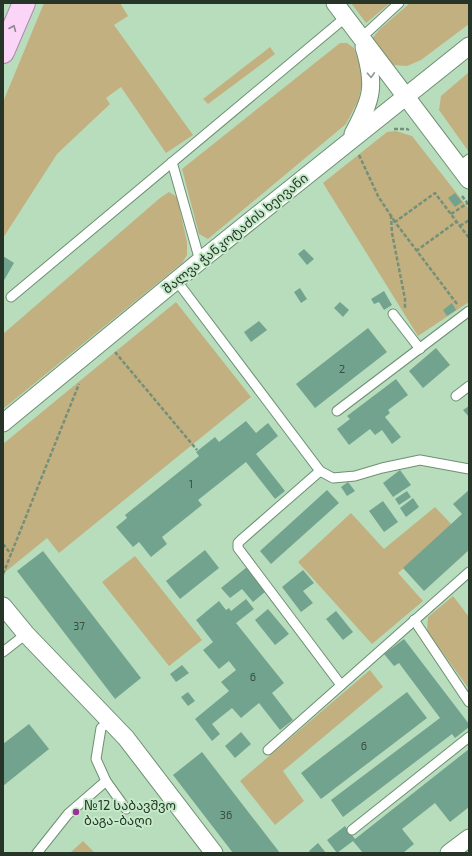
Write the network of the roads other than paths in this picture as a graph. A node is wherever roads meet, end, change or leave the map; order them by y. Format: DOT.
graph roads {
  1 [pos="24,3"];
  2 [pos="335,3"];
  3 [pos="400,3"];
  4 [pos="346,17"];
  5 [pos="361,38"];
  6 [pos="469,46"];
  7 [pos="3,52"];
  8 [pos="406,96"];
  9 [pos="352,146"];
  10 [pos="172,162"];
  11 [pos="464,163"];
  12 [pos="464,186"];
  13 [pos="200,261"];
  14 [pos="176,280"];
  15 [pos="11,297"];
  16 [pos="467,313"];
  17 [pos="393,314"];
  18 [pos="420,349"];
  19 [pos="469,386"];
  20 [pos="456,396"];
  21 [pos="337,412"];
  22 [pos="3,423"];
  23 [pos="469,469"];
  24 [pos="320,471"];
  25 [pos="469,572"];
  26 [pos="3,606"];
  27 [pos="414,620"];
  28 [pos="26,634"];
  29 [pos="3,652"];
  30 [pos="341,684"];
  31 [pos="469,702"];
  32 [pos="110,721"];
  33 [pos="469,737"];
  34 [pos="268,750"];
  35 [pos="106,781"];
  36 [pos="126,809"];
  37 [pos="352,830"];
  38 [pos="469,840"];
  39 [pos="37,853"];
  40 [pos="214,853"];
  41 [pos="449,853"];
  7 -- 1 [label="main road, one-way"];
  2 -- 4 [label="street"];
  3 -- 5 [label="lane"];
  4 -- 5 [label="street"];
  4 -- 10 [label="lane"];
  5 -- 8 [label="street"];
  5 -- 9 [label="street, one-way"];
  6 -- 8 [label="street, შალვა ჭანკოტაძის ხეივანი"];
  8 -- 9 [label="street, შალვა ჭანკოტაძის ხეივანი"];
  8 -- 11 [label="street"];
  9 -- 13 [label="street, შალვა ჭანკოტაძის ხეივანი"];
  10 -- 13 [label="lane"];
  10 -- 15 [label="lane"];
  11 -- 12 [label="street"];
  13 -- 14 [label="street, შალვა ჭანკოტაძის ხეივანი"];
  14 -- 22 [label="street, შალვა ჭანკოტაძის ხეივანი"];
  14 -- 24 [label="lane"];
  16 -- 18 [label="lane"];
  17 -- 18 [label="lane"];
  18 -- 21 [label="lane"];
  19 -- 20 [label="lane"];
  23 -- 24 [label="lane"];
  24 -- 30 [label="lane"];
  25 -- 27 [label="lane"];
  26 -- 28 [label="street"];
  27 -- 30 [label="lane"];
  27 -- 31 [label="lane"];
  28 -- 29 [label="lane"];
  28 -- 32 [label="street"];
  30 -- 34 [label="lane"];
  32 -- 35 [label="lane"];
  32 -- 40 [label="street"];
  33 -- 37 [label="lane"];
  35 -- 36 [label="lane"];
  35 -- 39 [label="lane"];
  38 -- 41 [label="street"];
}
